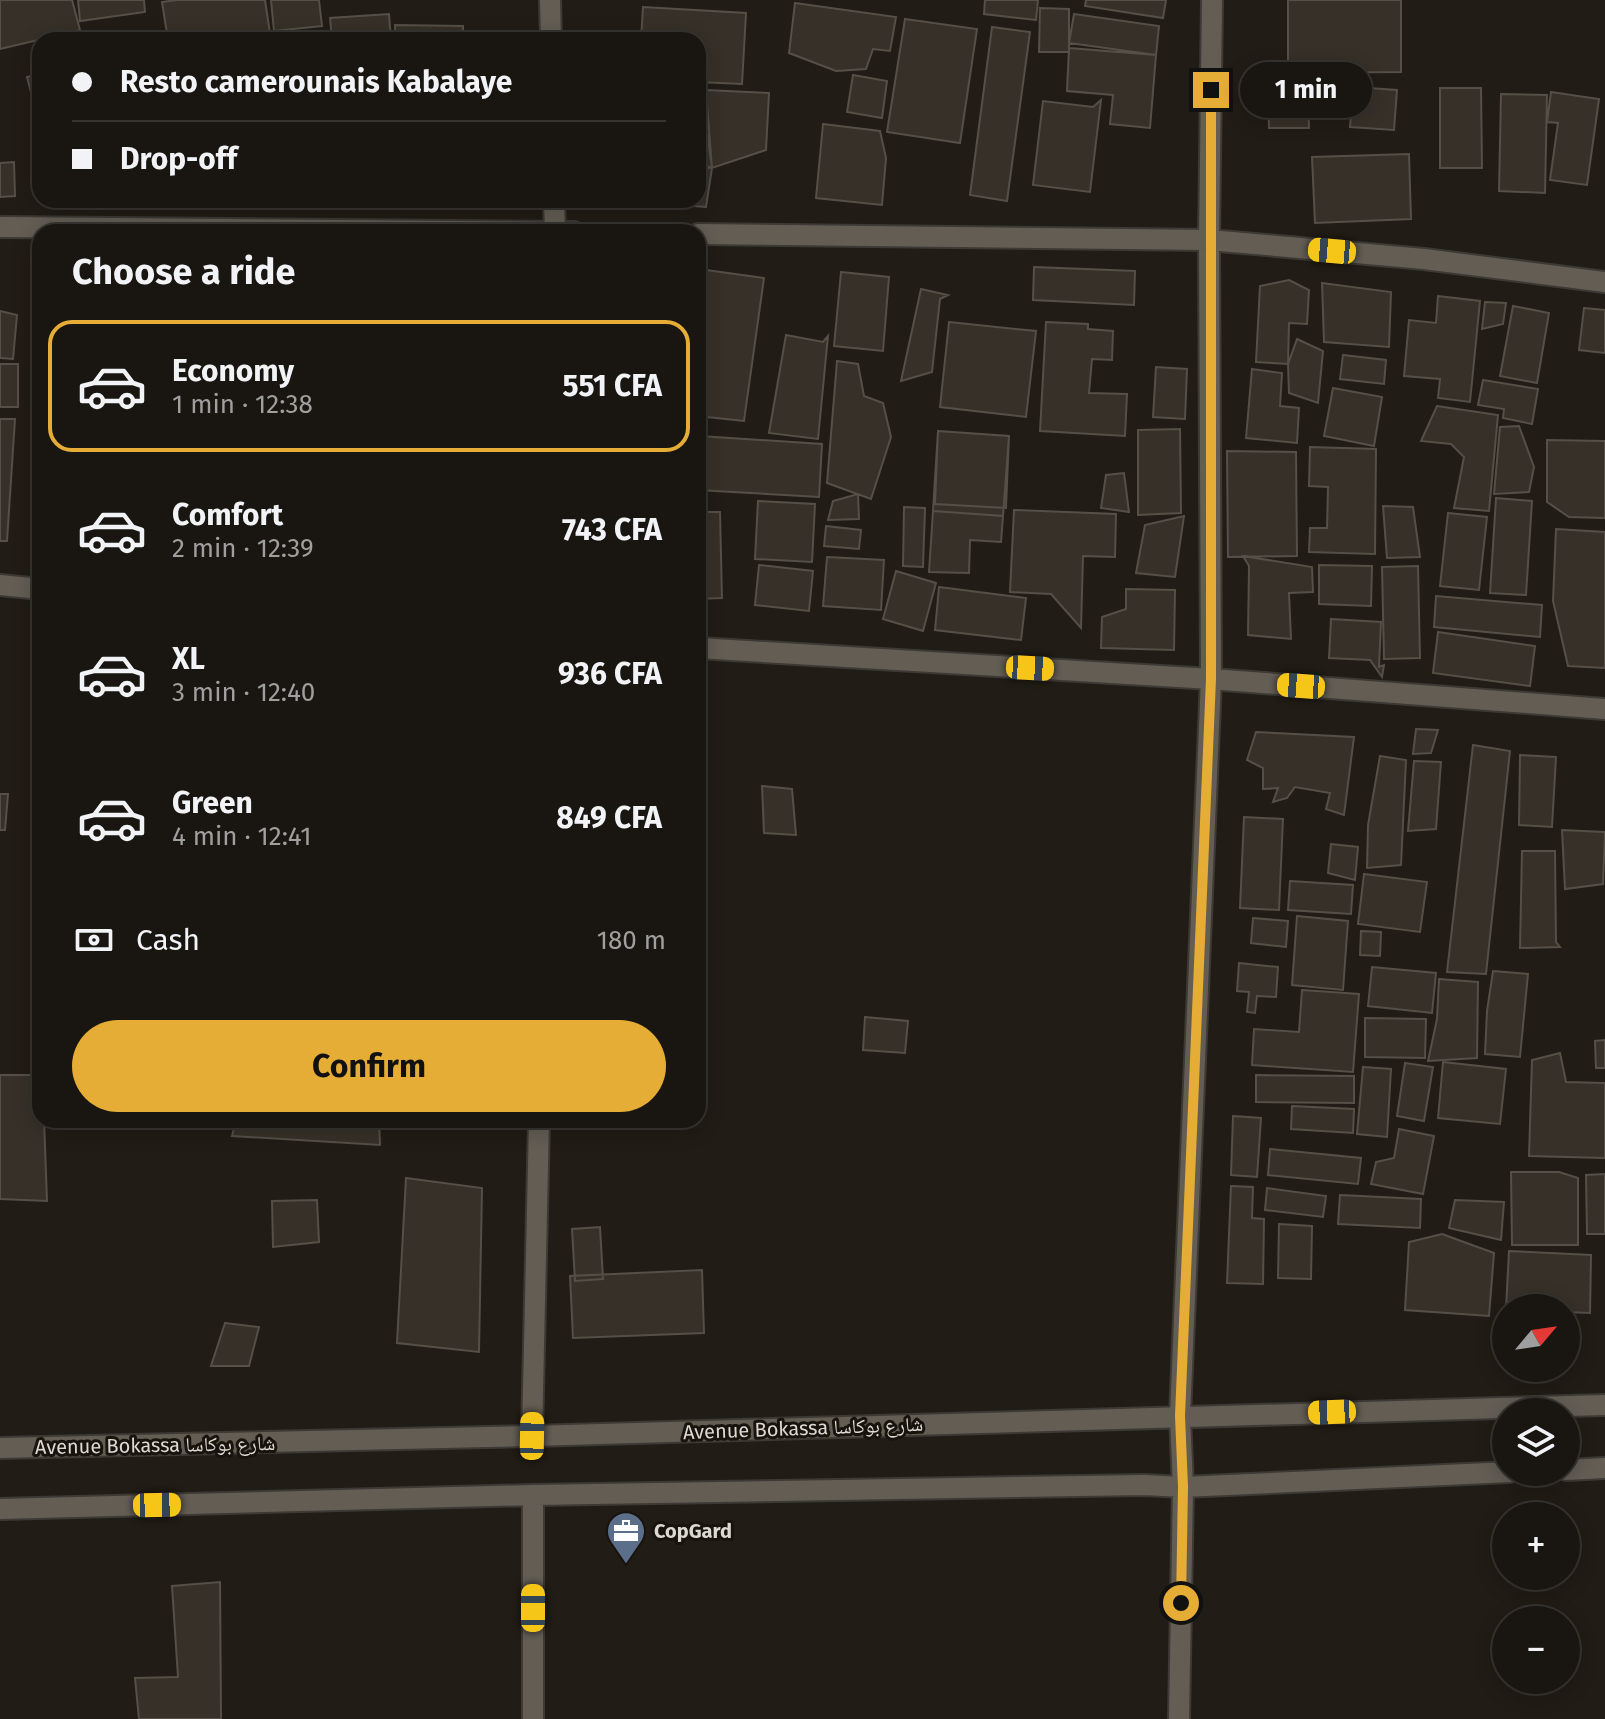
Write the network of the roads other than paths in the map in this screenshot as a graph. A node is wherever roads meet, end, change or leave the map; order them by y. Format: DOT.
graph roads {
  1 [pos="550,0"];
  2 [pos="1212,0"];
  3 [pos="551,32"];
  4 [pos="0,227"];
  5 [pos="32,227"];
  6 [pos="706,234"];
  7 [pos="1209,240"];
  8 [pos="1605,282"];
  9 [pos="0,585"];
  10 [pos="32,588"];
  11 [pos="706,648"];
  12 [pos="1211,679"];
  13 [pos="1605,709"];
  14 [pos="539,1128"];
  15 [pos="1605,1405"];
  16 [pos="1180,1416"];
  17 [pos="532,1436"];
  18 [pos="0,1448"];
  19 [pos="1605,1468"];
  20 [pos="1580,1469"];
  21 [pos="1492,1473"];
  22 [pos="1183,1487"];
  23 [pos="533,1495"];
  24 [pos="0,1509"];
  25 [pos="533,1719"];
  26 [pos="1179,1719"];
  1 -- 3 [label="street"];
  2 -- 7 [label="street"];
  4 -- 5 [label="street"];
  6 -- 7 [label="street"];
  7 -- 8 [label="street"];
  7 -- 12 [label="street"];
  9 -- 10 [label="street"];
  11 -- 12 [label="street"];
  12 -- 13 [label="street"];
  12 -- 16 [label="street"];
  14 -- 17 [label="street"];
  15 -- 16 [label="street, Avenue Bokassa شارع بوكاسا"];
  16 -- 17 [label="street, Avenue Bokassa شارع بوكاسا"];
  16 -- 22 [label="street"];
  17 -- 18 [label="street, Avenue Bokassa شارع بوكاسا"];
  19 -- 20 [label="street"];
  21 -- 22 [label="street"];
  22 -- 23 [label="street"];
  22 -- 26 [label="street"];
  23 -- 24 [label="street"];
  23 -- 25 [label="street"];
}
